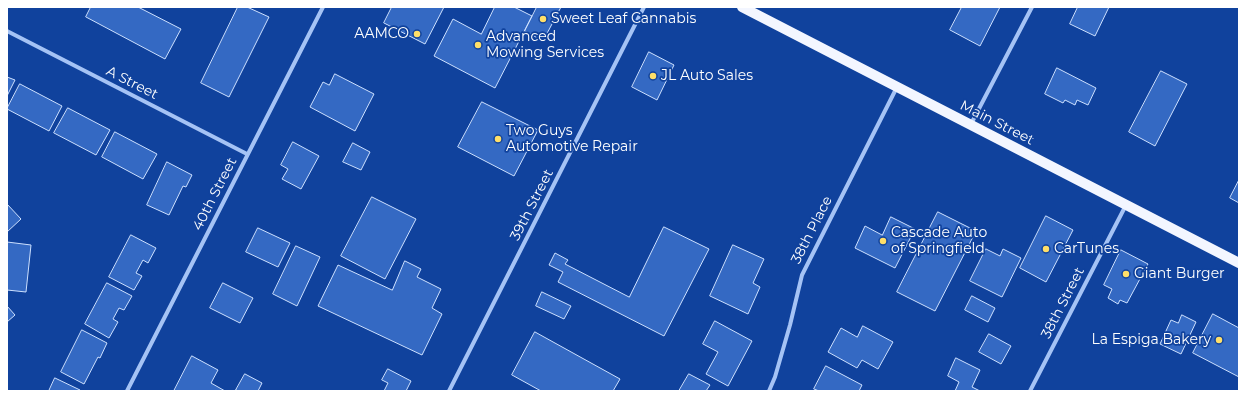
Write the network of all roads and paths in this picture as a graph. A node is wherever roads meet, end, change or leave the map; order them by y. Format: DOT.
graph roads {
  1 [pos="323,7"];
  2 [pos="644,7"];
  3 [pos="742,7"];
  4 [pos="1032,7"];
  5 [pos="7,31"];
  6 [pos="897,87"];
  7 [pos="971,125"];
  8 [pos="247,154"];
  9 [pos="1126,205"];
  10 [pos="1239,263"];
  11 [pos="127,391"];
  12 [pos="449,391"];
  13 [pos="769,391"];
  14 [pos="1030,391"];
  1 -- 8 [label="street, 40th Street"];
  2 -- 12 [label="street, 39th Street"];
  3 -- 6 [label="main road, Main Street"];
  4 -- 7 [label="street"];
  5 -- 8 [label="street, A Street"];
  6 -- 7 [label="main road, Main Street"];
  6 -- 13 [label="street, 38th Place"];
  7 -- 9 [label="main road, Main Street"];
  8 -- 11 [label="street, 40th Street"];
  9 -- 10 [label="main road, Main Street"];
  9 -- 14 [label="street, 38th Street"];
}
